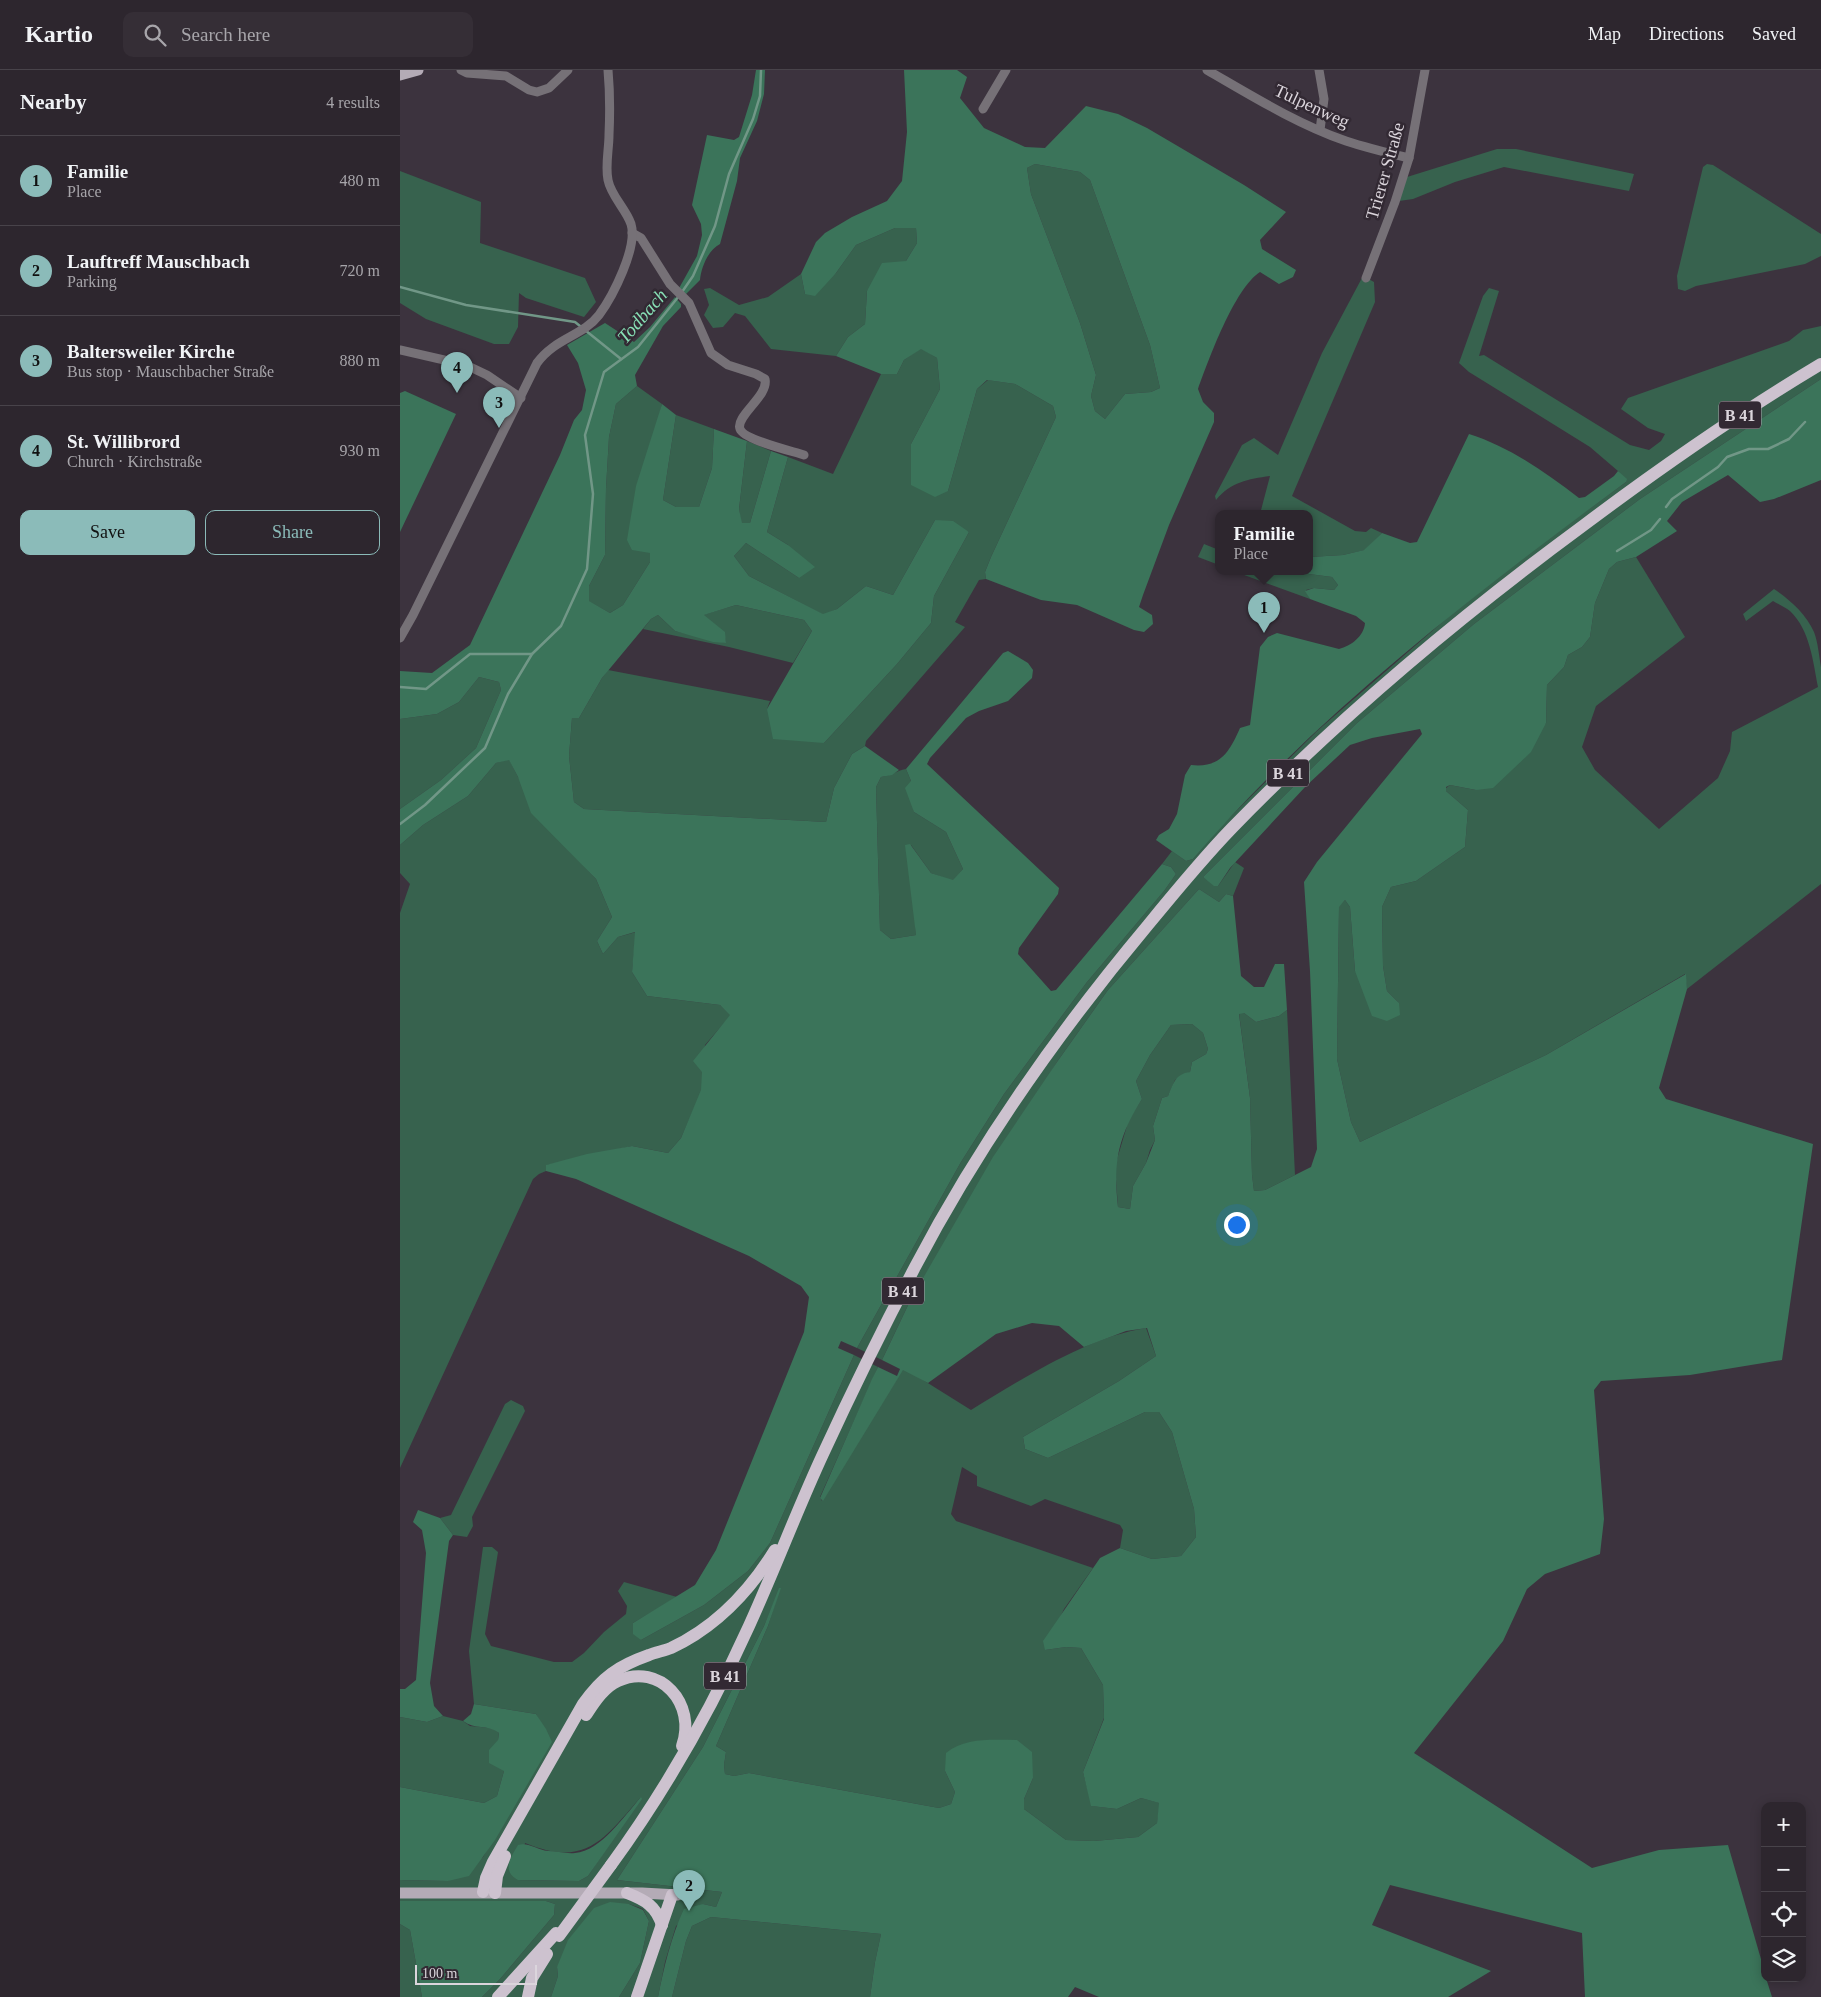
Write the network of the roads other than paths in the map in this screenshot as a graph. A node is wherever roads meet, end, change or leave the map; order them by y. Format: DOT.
graph roads {
  1 [pos="418,70"];
  2 [pos="462,70"];
  3 [pos="568,70"];
  4 [pos="608,70"];
  5 [pos="1006,70"];
  6 [pos="1207,70"];
  7 [pos="1319,70"];
  8 [pos="1425,70"];
  9 [pos="400,75"];
  10 [pos="983,109"];
  11 [pos="1320,130"];
  12 [pos="1409,158"];
  13 [pos="632,233"];
  14 [pos="1366,278"];
  15 [pos="400,350"];
  16 [pos="1821,364"];
  17 [pos="521,398"];
  18 [pos="804,455"];
  19 [pos="400,638"];
  20 [pos="804,1497"];
  21 [pos="623,1848"];
  22 [pos="489,1892"];
  23 [pos="400,1893"];
  24 [pos="627,1893"];
  25 [pos="675,1895"];
  26 [pos="662,1925"];
  27 [pos="558,1935"];
  28 [pos="498,1997"];
  29 [pos="528,1997"];
  30 [pos="637,1997"];
  31 [pos="645,1997"];
  1 -- 9 [label="main road"];
  2 -- 3 [label="street"];
  4 -- 13 [label="street"];
  5 -- 10 [label="street"];
  6 -- 11 [label="street, Tulpenweg"];
  7 -- 11 [label="street"];
  8 -- 12 [label="street, Trierer Straße"];
  11 -- 12 [label="street, Tulpenweg"];
  12 -- 14 [label="street, Trierer Straße"];
  13 -- 17 [label="street"];
  13 -- 18 [label="street"];
  15 -- 17 [label="street"];
  16 -- 20 [label="highway, B 41"];
  17 -- 19 [label="street"];
  20 -- 21 [label="highway, B 41"];
  20 -- 22 [label="highway"];
  21 -- 22 [label="highway"];
  21 -- 27 [label="highway, B 41, bridge"];
  22 -- 23 [label="main road"];
  22 -- 24 [label="main road"];
  24 -- 25 [label="main road"];
  24 -- 26 [label="highway"];
  25 -- 26 [label="highway"];
  25 -- 31 [label="highway"];
  26 -- 30 [label="highway"];
  27 -- 28 [label="highway, B 41"];
  27 -- 29 [label="highway"];
}
